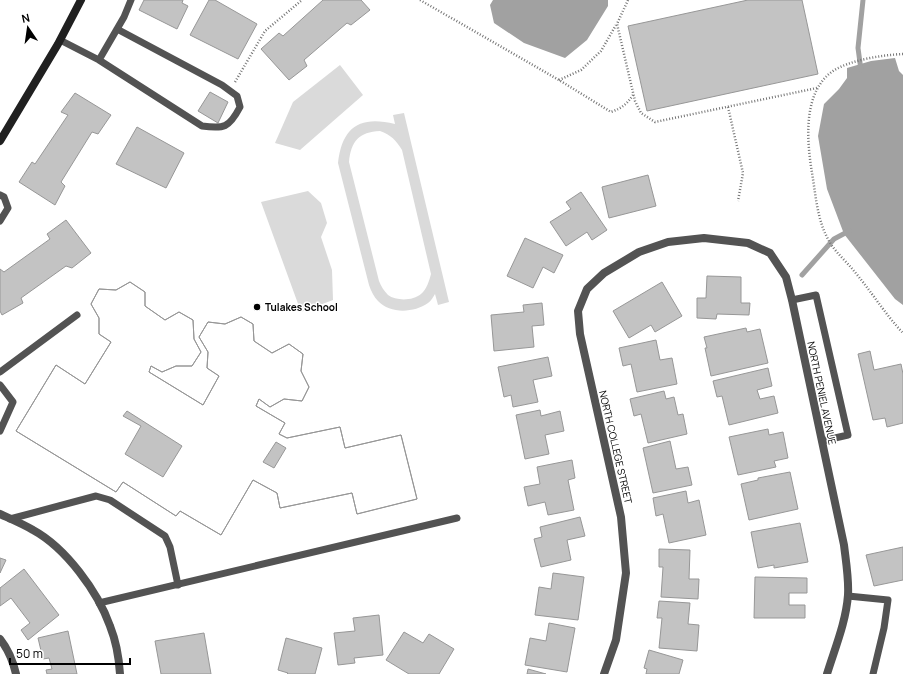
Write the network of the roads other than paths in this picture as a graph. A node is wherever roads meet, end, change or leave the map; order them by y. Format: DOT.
graph roads {
  1 [pos="81,0"];
  2 [pos="131,0"];
  3 [pos="118,29"];
  4 [pos="60,40"];
  5 [pos="99,60"];
  6 [pos="0,141"];
  7 [pos="0,195"];
  8 [pos="0,221"];
  9 [pos="639,252"];
  10 [pos="792,300"];
  11 [pos="77,315"];
  12 [pos="0,372"];
  13 [pos="0,385"];
  14 [pos="0,431"];
  15 [pos="822,441"];
  16 [pos="0,514"];
  17 [pos="457,518"];
  18 [pos="10,519"];
  19 [pos="178,585"];
  20 [pos="848,596"];
  21 [pos="99,603"];
  22 [pos="0,638"];
  23 [pos="16,674"];
  24 [pos="120,674"];
  25 [pos="604,674"];
  26 [pos="827,674"];
  27 [pos="873,674"];
  1 -- 4 [label="street"];
  2 -- 3 [label="lane"];
  3 -- 5 [label="lane"];
  3 -- 5 [label="lane"];
  4 -- 5 [label="lane"];
  4 -- 6 [label="street"];
  7 -- 8 [label="lane"];
  9 -- 10 [label="street, NORTH PENIEL AVENUE"];
  9 -- 25 [label="street, NORTH COLLEGE STREET"];
  10 -- 15 [label="street, NORTH PENIEL AVENUE"];
  10 -- 15 [label="lane"];
  11 -- 12 [label="lane"];
  13 -- 14 [label="lane"];
  15 -- 20 [label="street, NORTH PENIEL AVENUE"];
  16 -- 18 [label="street"];
  17 -- 19 [label="lane"];
  18 -- 19 [label="lane"];
  18 -- 21 [label="street"];
  19 -- 21 [label="lane"];
  20 -- 26 [label="street, NORTH PENIEL AVENUE"];
  20 -- 27 [label="lane"];
  21 -- 24 [label="street"];
  22 -- 23 [label="street"];
}
